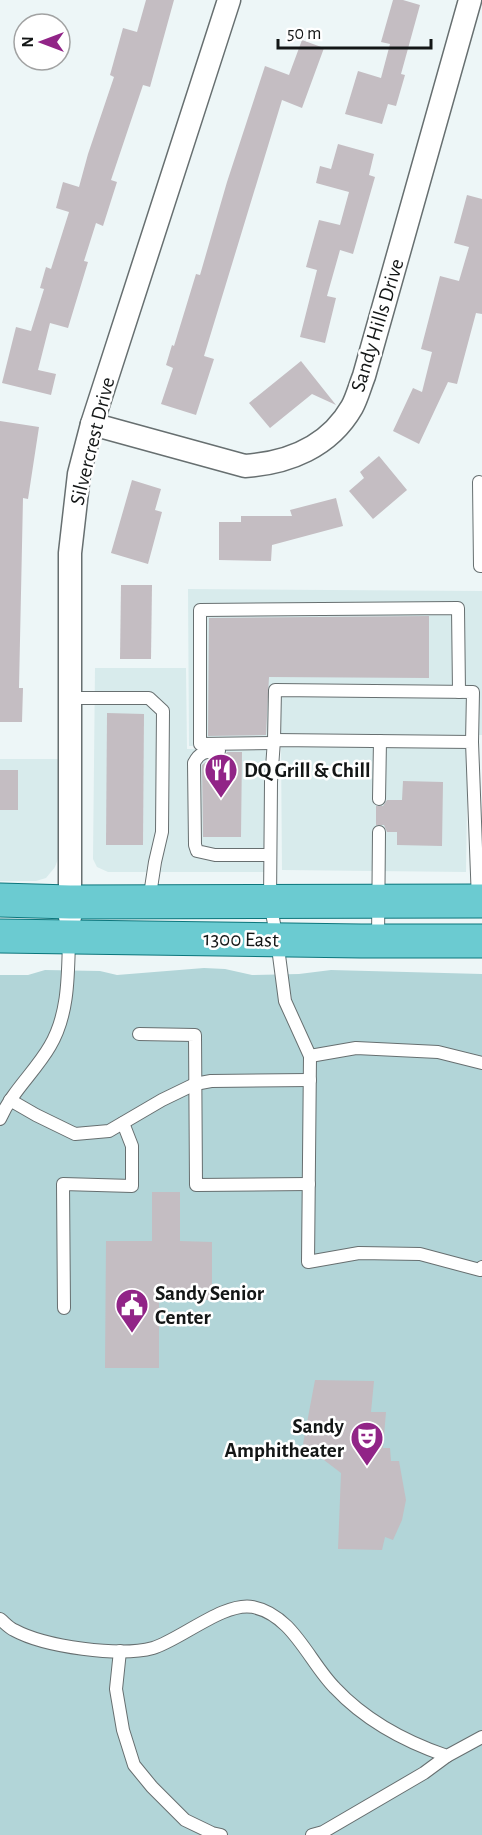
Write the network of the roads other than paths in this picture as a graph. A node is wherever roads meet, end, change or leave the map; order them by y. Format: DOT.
graph roads {
  1 [pos="230,0"];
  2 [pos="470,0"];
  3 [pos="92,424"];
  4 [pos="479,482"];
  5 [pos="482,566"];
  6 [pos="459,692"];
  7 [pos="70,698"];
  8 [pos="380,741"];
  9 [pos="472,742"];
  10 [pos="274,745"];
  11 [pos="379,799"];
  12 [pos="478,823"];
  13 [pos="379,832"];
  14 [pos="270,855"];
  15 [pos="0,900"];
  16 [pos="379,901"];
  17 [pos="480,901"];
  18 [pos="70,902"];
  19 [pos="149,902"];
  20 [pos="270,902"];
  21 [pos="0,936"];
  22 [pos="69,937"];
  23 [pos="278,940"];
  24 [pos="378,941"];
  25 [pos="482,941"];
  26 [pos="139,1034"];
  27 [pos="310,1056"];
  28 [pos="482,1063"];
  29 [pos="310,1080"];
  30 [pos="195,1084"];
  31 [pos="10,1100"];
  32 [pos="0,1119"];
  33 [pos="123,1123"];
  34 [pos="309,1184"];
  35 [pos="482,1267"];
  36 [pos="64,1308"];
  37 [pos="0,1619"];
  38 [pos="120,1651"];
  39 [pos="482,1737"];
  40 [pos="447,1756"];
  41 [pos="221,1835"];
  42 [pos="312,1835"];
  1 -- 3 [label="street, Silvercrest Drive"];
  2 -- 3 [label="street, Sandy Hills Drive"];
  3 -- 7 [label="street, Silvercrest Drive"];
  4 -- 5 [label="lane"];
  6 -- 9 [label="lane"];
  6 -- 10 [label="lane"];
  6 -- 10 [label="lane"];
  7 -- 18 [label="street, Silvercrest Drive"];
  7 -- 19 [label="lane"];
  8 -- 9 [label="lane"];
  8 -- 10 [label="lane"];
  8 -- 11 [label="lane"];
  9 -- 12 [label="lane"];
  10 -- 14 [label="lane"];
  10 -- 14 [label="lane"];
  12 -- 17 [label="lane"];
  13 -- 16 [label="lane"];
  14 -- 20 [label="lane"];
  15 -- 18 [label="main road, 1300 East"];
  16 -- 17 [label="main road, 1300 East"];
  16 -- 20 [label="main road, 1300 East"];
  16 -- 24 [label="lane"];
  18 -- 19 [label="main road, 1300 East"];
  18 -- 22 [label="street, Silvercrest Drive"];
  19 -- 20 [label="main road, 1300 East"];
  20 -- 23 [label="lane"];
  21 -- 22 [label="main road, 1300 East"];
  22 -- 23 [label="main road, 1300 East"];
  22 -- 31 [label="lane"];
  23 -- 24 [label="main road, 1300 East"];
  23 -- 27 [label="lane"];
  24 -- 25 [label="main road, 1300 East"];
  26 -- 30 [label="lane"];
  27 -- 28 [label="lane"];
  27 -- 29 [label="lane"];
  29 -- 30 [label="lane"];
  29 -- 34 [label="lane"];
  30 -- 33 [label="lane"];
  30 -- 34 [label="lane"];
  31 -- 32 [label="lane"];
  31 -- 33 [label="lane"];
  33 -- 36 [label="lane"];
  34 -- 35 [label="lane"];
  37 -- 38 [label="lane"];
  38 -- 40 [label="lane"];
  38 -- 41 [label="lane"];
  39 -- 40 [label="lane"];
  40 -- 42 [label="lane"];
}
